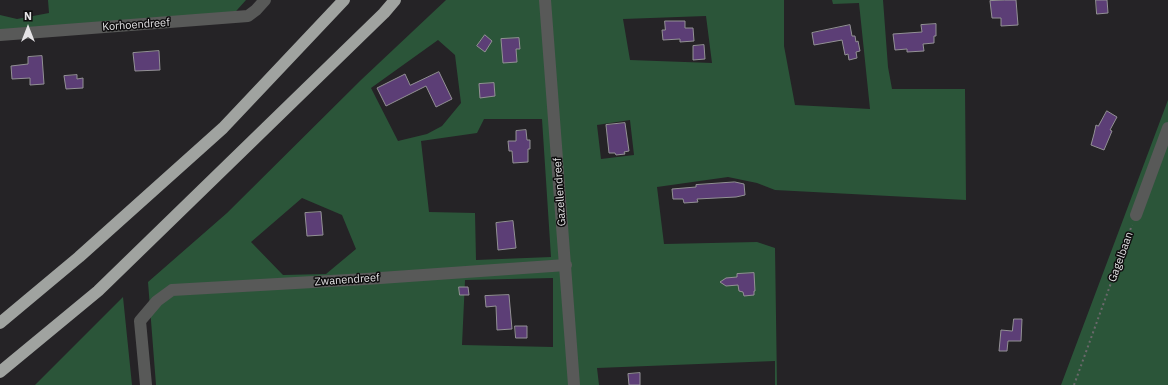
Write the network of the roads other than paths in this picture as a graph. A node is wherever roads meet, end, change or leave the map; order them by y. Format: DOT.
graph roads {
  1 [pos="265,0"];
  2 [pos="344,0"];
  3 [pos="395,0"];
  4 [pos="545,0"];
  5 [pos="0,35"];
  6 [pos="1168,128"];
  7 [pos="1136,215"];
  8 [pos="566,265"];
  9 [pos="0,323"];
  10 [pos="0,372"];
  11 [pos="146,385"];
  12 [pos="574,385"];
  1 -- 5 [label="street, Korhoendreef"];
  2 -- 9 [label="highway"];
  3 -- 10 [label="highway"];
  4 -- 8 [label="street, Gazellendreef"];
  6 -- 7 [label="street"];
  8 -- 11 [label="street, Zwanendreef"];
  8 -- 12 [label="street, Gazellendreef"];
}
